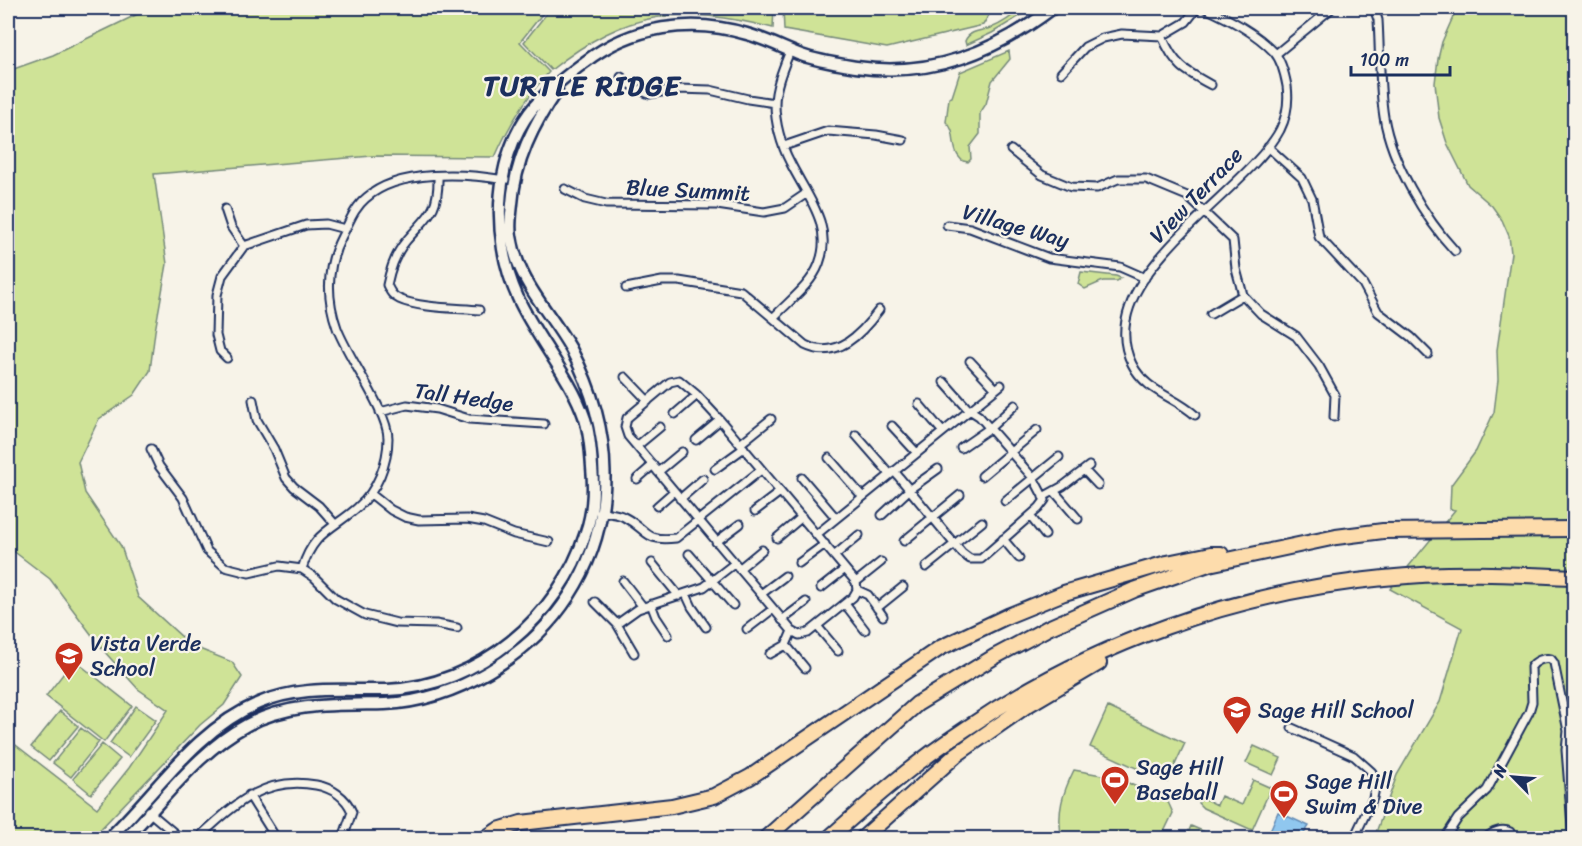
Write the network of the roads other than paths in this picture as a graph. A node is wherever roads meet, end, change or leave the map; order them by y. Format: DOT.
graph roads {
  1 [pos="1053,8"];
  2 [pos="1197,8"];
  3 [pos="1205,8"];
  4 [pos="1332,8"];
  5 [pos="1374,8"];
  6 [pos="1162,36"];
  7 [pos="790,51"];
  8 [pos="1276,54"];
  9 [pos="1062,73"];
  10 [pos="621,77"];
  11 [pos="1211,84"];
  12 [pos="775,103"];
  13 [pos="903,140"];
  14 [pos="784,146"];
  15 [pos="1268,147"];
  16 [pos="1011,150"];
  17 [pos="438,176"];
  18 [pos="508,180"];
  19 [pos="565,189"];
  20 [pos="807,193"];
  21 [pos="225,209"];
  22 [pos="1204,212"];
  23 [pos="947,225"];
  24 [pos="345,229"];
  25 [pos="244,246"];
  26 [pos="1455,251"];
  27 [pos="1145,278"];
  28 [pos="626,288"];
  29 [pos="1243,294"];
  30 [pos="479,310"];
  31 [pos="879,310"];
  32 [pos="1211,314"];
  33 [pos="774,317"];
  34 [pos="559,331"];
  35 [pos="544,342"];
  36 [pos="1428,354"];
  37 [pos="227,358"];
  38 [pos="970,361"];
  39 [pos="579,366"];
  40 [pos="565,376"];
  41 [pos="625,377"];
  42 [pos="944,382"];
  43 [pos="697,395"];
  44 [pos="253,400"];
  45 [pos="648,401"];
  46 [pos="919,404"];
  47 [pos="1015,405"];
  48 [pos="968,409"];
  49 [pos="380,412"];
  50 [pos="675,414"];
  51 [pos="1195,415"];
  52 [pos="1334,417"];
  53 [pos="771,419"];
  54 [pos="720,420"];
  55 [pos="544,424"];
  56 [pos="892,426"];
  57 [pos="660,427"];
  58 [pos="990,428"];
  59 [pos="1037,430"];
  60 [pos="942,431"];
  61 [pos="856,435"];
  62 [pos="696,440"];
  63 [pos="742,446"];
  64 [pos="637,447"];
  65 [pos="961,448"];
  66 [pos="151,449"];
  67 [pos="682,452"];
  68 [pos="916,452"];
  69 [pos="1010,453"];
  70 [pos="1059,457"];
  71 [pos="829,458"];
  72 [pos="655,468"];
  73 [pos="715,469"];
  74 [pos="938,469"];
  75 [pos="761,470"];
  76 [pos="892,472"];
  77 [pos="982,476"];
  78 [pos="802,478"];
  79 [pos="637,479"];
  80 [pos="703,479"];
  81 [pos="1034,479"];
  82 [pos="1098,485"];
  83 [pos="910,489"];
  84 [pos="674,491"];
  85 [pos="1054,491"];
  86 [pos="780,492"];
  87 [pos="371,494"];
  88 [pos="960,495"];
  89 [pos="862,496"];
  90 [pos="681,499"];
  91 [pos="1044,499"];
  92 [pos="1005,501"];
  93 [pos="657,506"];
  94 [pos="591,511"];
  95 [pos="603,512"];
  96 [pos="755,512"];
  97 [pos="882,514"];
  98 [pos="1030,516"];
  99 [pos="802,517"];
  100 [pos="933,517"];
  101 [pos="836,518"];
  102 [pos="1078,519"];
  103 [pos="698,521"];
  104 [pos="982,522"];
  105 [pos="335,524"];
  106 [pos="740,524"];
  107 [pos="1575,529"];
  108 [pos="817,534"];
  109 [pos="860,535"];
  110 [pos="1045,535"];
  111 [pos="777,538"];
  112 [pos="1003,539"];
  113 [pos="904,541"];
  114 [pos="549,542"];
  115 [pos="716,542"];
  116 [pos="825,544"];
  117 [pos="954,544"];
  118 [pos="762,550"];
  119 [pos="689,554"];
  120 [pos="834,556"];
  121 [pos="1244,556"];
  122 [pos="1019,558"];
  123 [pos="882,562"];
  124 [pos="652,563"];
  125 [pos="799,563"];
  126 [pos="737,566"];
  127 [pos="926,567"];
  128 [pos="302,569"];
  129 [pos="845,569"];
  130 [pos="785,576"];
  131 [pos="1575,577"];
  132 [pos="623,581"];
  133 [pos="712,581"];
  134 [pos="856,586"];
  135 [pos="821,588"];
  136 [pos="903,588"];
  137 [pos="761,594"];
  138 [pos="683,595"];
  139 [pos="595,602"];
  140 [pos="806,602"];
  141 [pos="651,604"];
  142 [pos="845,604"];
  143 [pos="733,605"];
  144 [pos="643,607"];
  145 [pos="877,608"];
  146 [pos="773,609"];
  147 [pos="883,616"];
  148 [pos="782,620"];
  149 [pos="617,624"];
  150 [pos="817,626"];
  151 [pos="706,627"];
  152 [pos="457,628"];
  153 [pos="747,629"];
  154 [pos="865,630"];
  155 [pos="792,631"];
  156 [pos="668,635"];
  157 [pos="1127,642"];
  158 [pos="786,645"];
  159 [pos="838,651"];
  160 [pos="634,653"];
  161 [pos="770,654"];
  162 [pos="805,668"];
  163 [pos="1292,728"];
  164 [pos="249,795"];
  165 [pos="141,805"];
  166 [pos="151,813"];
  167 [pos="109,838"];
  168 [pos="126,838"];
  169 [pos="180,838"];
  170 [pos="198,838"];
  171 [pos="276,838"];
  172 [pos="343,838"];
  173 [pos="486,838"];
  174 [pos="766,838"];
  175 [pos="829,838"];
  176 [pos="863,838"];
  177 [pos="1354,838"];
  178 [pos="1445,838"];
  179 [pos="1486,838"];
  180 [pos="1512,838"];
  181 [pos="1573,838"];
  1 -- 7 [label="street"];
  2 -- 6 [label="street"];
  3 -- 8 [label="street, View Terrace"];
  4 -- 8 [label="street"];
  5 -- 26 [label="street"];
  6 -- 9 [label="street"];
  6 -- 11 [label="street"];
  7 -- 12 [label="street"];
  7 -- 18 [label="street"];
  8 -- 15 [label="street, View Terrace"];
  10 -- 12 [label="street"];
  12 -- 14 [label="street"];
  13 -- 14 [label="street"];
  14 -- 20 [label="street"];
  15 -- 22 [label="street, View Terrace"];
  15 -- 36 [label="street"];
  16 -- 22 [label="street"];
  17 -- 18 [label="street"];
  17 -- 24 [label="street"];
  17 -- 30 [label="street"];
  18 -- 34 [label="street"];
  18 -- 35 [label="street"];
  19 -- 20 [label="street, Blue Summit"];
  20 -- 33 [label="street"];
  21 -- 25 [label="street"];
  22 -- 27 [label="street, View Terrace"];
  22 -- 29 [label="street"];
  23 -- 27 [label="street, Village Way"];
  24 -- 25 [label="street"];
  24 -- 49 [label="street"];
  25 -- 37 [label="street"];
  27 -- 51 [label="street, View Terrace"];
  28 -- 33 [label="street"];
  29 -- 32 [label="street"];
  29 -- 52 [label="street"];
  31 -- 33 [label="street"];
  34 -- 35 [label="street"];
  34 -- 39 [label="street"];
  35 -- 40 [label="street"];
  38 -- 48 [label="street"];
  39 -- 40 [label="street"];
  39 -- 95 [label="street"];
  40 -- 94 [label="street"];
  41 -- 45 [label="street"];
  42 -- 48 [label="street"];
  43 -- 45 [label="street"];
  43 -- 50 [label="street"];
  43 -- 54 [label="street"];
  44 -- 105 [label="street"];
  45 -- 64 [label="street"];
  46 -- 60 [label="street"];
  47 -- 58 [label="street"];
  48 -- 58 [label="street"];
  48 -- 60 [label="street"];
  49 -- 55 [label="street, Tall Hedge"];
  49 -- 87 [label="street"];
  53 -- 63 [label="street"];
  54 -- 62 [label="street"];
  54 -- 63 [label="street"];
  56 -- 68 [label="street"];
  57 -- 64 [label="street"];
  58 -- 65 [label="street"];
  58 -- 69 [label="street"];
  59 -- 69 [label="street"];
  60 -- 68 [label="street"];
  61 -- 76 [label="street"];
  63 -- 73 [label="street"];
  63 -- 75 [label="street"];
  64 -- 72 [label="street"];
  66 -- 128 [label="street"];
  67 -- 72 [label="street"];
  68 -- 76 [label="street"];
  69 -- 77 [label="street"];
  69 -- 81 [label="street"];
  70 -- 81 [label="street"];
  71 -- 89 [label="street"];
  72 -- 79 [label="street"];
  72 -- 84 [label="street"];
  74 -- 83 [label="street"];
  75 -- 86 [label="street"];
  75 -- 103 [label="street"];
  76 -- 83 [label="street"];
  76 -- 89 [label="street"];
  78 -- 101 [label="street"];
  80 -- 90 [label="street"];
  81 -- 91 [label="street"];
  81 -- 92 [label="street"];
  82 -- 85 [label="street"];
  83 -- 97 [label="street"];
  83 -- 100 [label="street"];
  84 -- 90 [label="street"];
  84 -- 93 [label="street"];
  85 -- 91 [label="street"];
  85 -- 102 [label="street"];
  86 -- 96 [label="street"];
  86 -- 99 [label="street"];
  87 -- 105 [label="street"];
  87 -- 114 [label="street"];
  88 -- 100 [label="street"];
  89 -- 101 [label="street"];
  90 -- 103 [label="street"];
  91 -- 98 [label="street"];
  94 -- 95 [label="street"];
  94 -- 165 [label="street"];
  95 -- 103 [label="street"];
  95 -- 166 [label="street"];
  98 -- 110 [label="street"];
  98 -- 112 [label="street"];
  99 -- 108 [label="street"];
  99 -- 111 [label="street"];
  100 -- 113 [label="street"];
  100 -- 117 [label="street"];
  101 -- 108 [label="street"];
  103 -- 115 [label="street"];
  104 -- 117 [label="street"];
  105 -- 128 [label="street"];
  106 -- 115 [label="street"];
  107 -- 121 [label="highway"];
  108 -- 116 [label="street"];
  109 -- 120 [label="street"];
  112 -- 117 [label="street"];
  112 -- 122 [label="street"];
  115 -- 126 [label="street"];
  116 -- 120 [label="street"];
  116 -- 125 [label="street"];
  117 -- 127 [label="street"];
  118 -- 126 [label="street"];
  119 -- 133 [label="street"];
  120 -- 129 [label="street"];
  121 -- 173 [label="highway"];
  121 -- 174 [label="highway"];
  123 -- 134 [label="street"];
  124 -- 138 [label="street"];
  126 -- 133 [label="street"];
  126 -- 137 [label="street"];
  128 -- 152 [label="street"];
  129 -- 134 [label="street"];
  129 -- 135 [label="street"];
  130 -- 137 [label="street"];
  131 -- 157 [label="highway"];
  132 -- 144 [label="street"];
  133 -- 138 [label="street"];
  133 -- 143 [label="street"];
  134 -- 142 [label="street"];
  134 -- 145 [label="street"];
  136 -- 145 [label="street"];
  137 -- 146 [label="street"];
  138 -- 141 [label="street"];
  138 -- 151 [label="street"];
  139 -- 149 [label="street"];
  140 -- 148 [label="street"];
  141 -- 144 [label="street"];
  141 -- 156 [label="street"];
  142 -- 150 [label="street"];
  142 -- 154 [label="street"];
  144 -- 149 [label="street"];
  145 -- 147 [label="street"];
  146 -- 148 [label="street"];
  146 -- 153 [label="street"];
  148 -- 155 [label="street"];
  149 -- 160 [label="street"];
  150 -- 155 [label="street"];
  150 -- 159 [label="street"];
  155 -- 158 [label="street"];
  157 -- 175 [label="highway"];
  157 -- 176 [label="highway"];
  158 -- 161 [label="street"];
  158 -- 162 [label="street"];
  163 -- 177 [label="street"];
  164 -- 170 [label="street"];
  164 -- 171 [label="street"];
  164 -- 172 [label="street"];
  165 -- 166 [label="street"];
  165 -- 167 [label="street"];
  166 -- 168 [label="street"];
  166 -- 169 [label="street"];
  178 -- 181 [label="street"];
  179 -- 180 [label="street"];
}
